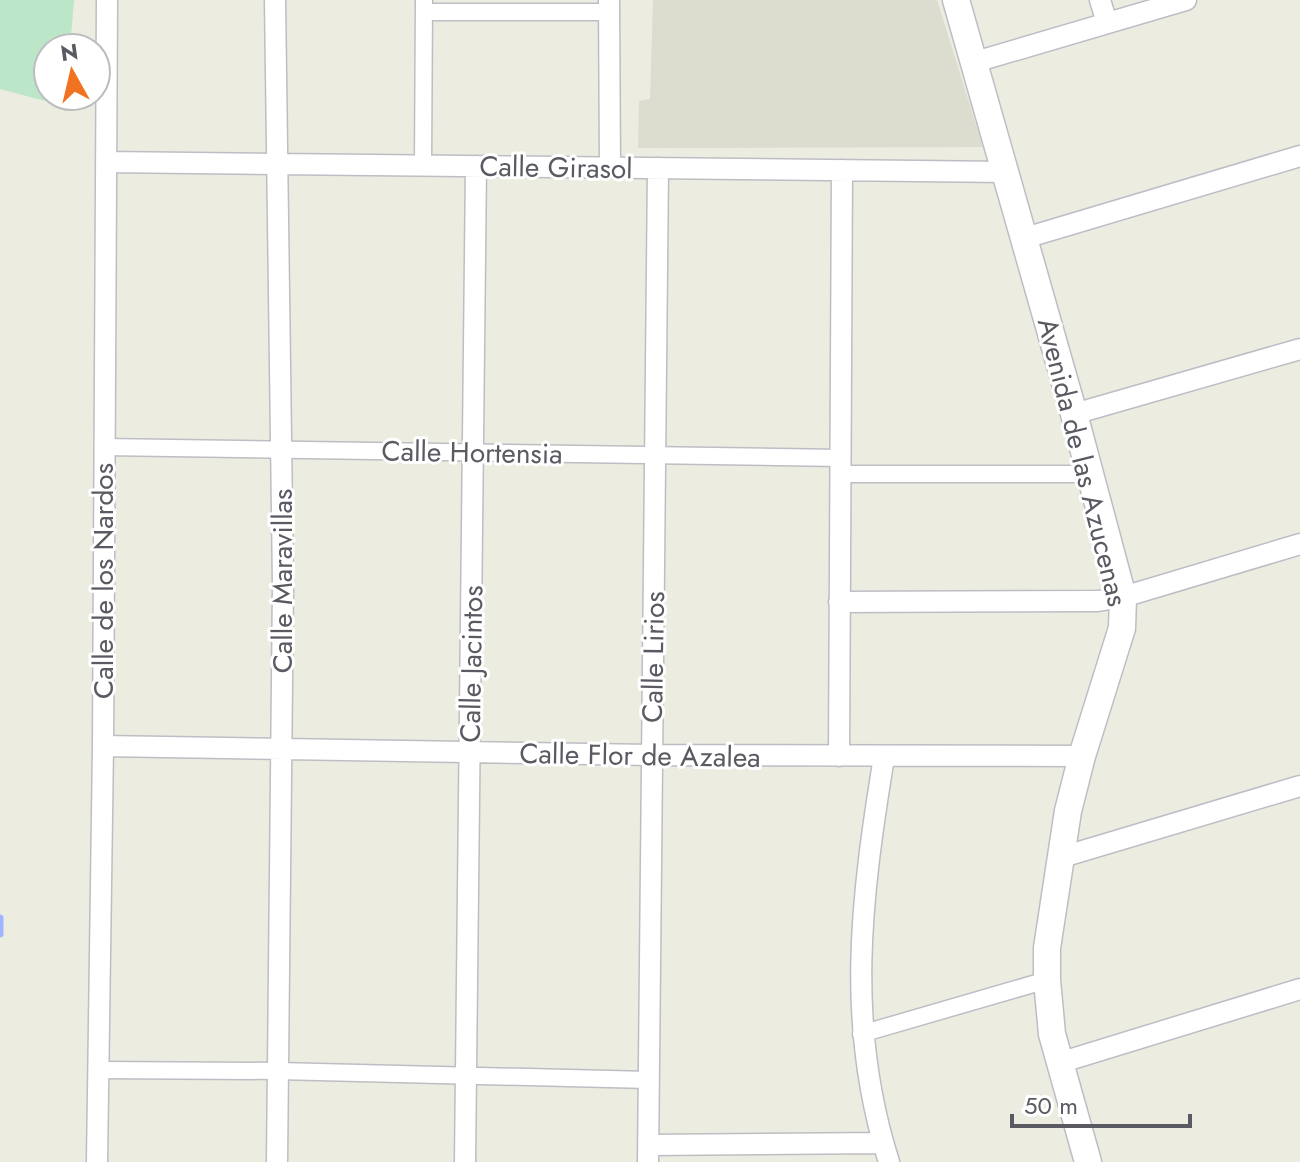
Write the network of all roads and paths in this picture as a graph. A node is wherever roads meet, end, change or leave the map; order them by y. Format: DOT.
graph roads {
  1 [pos="107,0"];
  2 [pos="275,0"];
  3 [pos="956,0"];
  4 [pos="1100,0"];
  5 [pos="1186,0"];
  6 [pos="424,6"];
  7 [pos="476,6"];
  8 [pos="609,6"];
  9 [pos="1107,23"];
  10 [pos="975,62"];
  11 [pos="1300,156"];
  12 [pos="106,162"];
  13 [pos="276,163"];
  14 [pos="423,165"];
  15 [pos="476,166"];
  16 [pos="610,168"];
  17 [pos="658,168"];
  18 [pos="842,170"];
  19 [pos="1006,172"];
  20 [pos="1025,238"];
  21 [pos="1300,349"];
  22 [pos="1074,414"];
  23 [pos="104,447"];
  24 [pos="282,449"];
  25 [pos="473,451"];
  26 [pos="655,455"];
  27 [pos="840,466"];
  28 [pos="1091,474"];
  29 [pos="1300,544"];
  30 [pos="1123,597"];
  31 [pos="839,602"];
  32 [pos="103,746"];
  33 [pos="282,749"];
  34 [pos="471,753"];
  35 [pos="652,755"];
  36 [pos="839,756"];
  37 [pos="1082,756"];
  38 [pos="884,757"];
  39 [pos="1300,786"];
  40 [pos="1059,858"];
  41 [pos="1047,980"];
  42 [pos="1300,989"];
  43 [pos="861,1034"];
  44 [pos="1059,1063"];
  45 [pos="98,1070"];
  46 [pos="278,1071"];
  47 [pos="464,1077"];
  48 [pos="649,1080"];
  49 [pos="886,1152"];
  50 [pos="649,1154"];
  51 [pos="97,1162"];
  52 [pos="277,1162"];
  53 [pos="465,1162"];
  54 [pos="1088,1162"];
  1 -- 12 [label="street, Calle de los Nardos"];
  2 -- 13 [label="street, Calle Maravillas"];
  3 -- 10 [label="street, Avenida de las Azucenas"];
  4 -- 9 [label="street"];
  5 -- 9 [label="street"];
  6 -- 7 [label="street"];
  6 -- 14 [label="street"];
  7 -- 8 [label="street"];
  8 -- 16 [label="street"];
  9 -- 10 [label="street"];
  10 -- 19 [label="street, Avenida de las Azucenas"];
  11 -- 20 [label="street"];
  12 -- 13 [label="street, Calle Girasol"];
  12 -- 23 [label="street, Calle de los Nardos"];
  13 -- 14 [label="street, Calle Girasol"];
  13 -- 24 [label="street, Calle Maravillas"];
  14 -- 15 [label="street, Calle Girasol"];
  15 -- 16 [label="street, Calle Girasol"];
  15 -- 25 [label="street, Calle Jacintos"];
  16 -- 17 [label="street, Calle Girasol"];
  17 -- 18 [label="street, Calle Girasol"];
  17 -- 26 [label="street, Calle Lirios"];
  18 -- 19 [label="street, Calle Girasol"];
  18 -- 27 [label="street"];
  19 -- 20 [label="street, Avenida de las Azucenas"];
  20 -- 22 [label="street, Avenida de las Azucenas"];
  21 -- 22 [label="street"];
  22 -- 28 [label="street, Avenida de las Azucenas"];
  23 -- 24 [label="street, Calle Hortensia"];
  23 -- 32 [label="street, Calle de los Nardos"];
  24 -- 25 [label="street, Calle Hortensia"];
  24 -- 33 [label="street, Calle Maravillas"];
  25 -- 26 [label="street, Calle Hortensia"];
  25 -- 34 [label="street, Calle Jacintos"];
  26 -- 27 [label="street, Calle Hortensia"];
  26 -- 35 [label="street, Calle Lirios"];
  27 -- 28 [label="street, Calle Hortensia"];
  27 -- 31 [label="street"];
  28 -- 30 [label="street, Avenida de las Azucenas"];
  29 -- 30 [label="street"];
  30 -- 31 [label="street"];
  30 -- 37 [label="street, Avenida de las Azucenas"];
  31 -- 36 [label="street"];
  32 -- 33 [label="street, Calle Flor de Azalea"];
  32 -- 45 [label="street, Calle de los Nardos"];
  33 -- 34 [label="street, Calle Flor de Azalea"];
  33 -- 46 [label="street, Calle Maravillas"];
  34 -- 35 [label="street, Calle Flor de Azalea"];
  34 -- 47 [label="street, Calle Jacintos"];
  35 -- 36 [label="street, Calle Flor de Azalea"];
  35 -- 48 [label="street, Calle Lirios"];
  36 -- 38 [label="street, Calle Flor de Azalea"];
  37 -- 38 [label="street, Calle Flor de Azalea"];
  37 -- 40 [label="street, Avenida de las Azucenas"];
  38 -- 43 [label="street"];
  39 -- 40 [label="street"];
  40 -- 41 [label="street, Avenida de las Azucenas"];
  41 -- 43 [label="street"];
  41 -- 44 [label="street, Avenida de las Azucenas"];
  42 -- 44 [label="street"];
  43 -- 49 [label="street"];
  44 -- 54 [label="street, Avenida de las Azucenas"];
  45 -- 46 [label="street"];
  45 -- 51 [label="street, Calle de los Nardos"];
  46 -- 47 [label="street"];
  46 -- 52 [label="street, Calle Maravillas"];
  47 -- 48 [label="street"];
  47 -- 53 [label="street, Calle Jacintos"];
  48 -- 50 [label="street, Calle Lirios"];
  49 -- 50 [label="street, Calle Lirios"];
}
